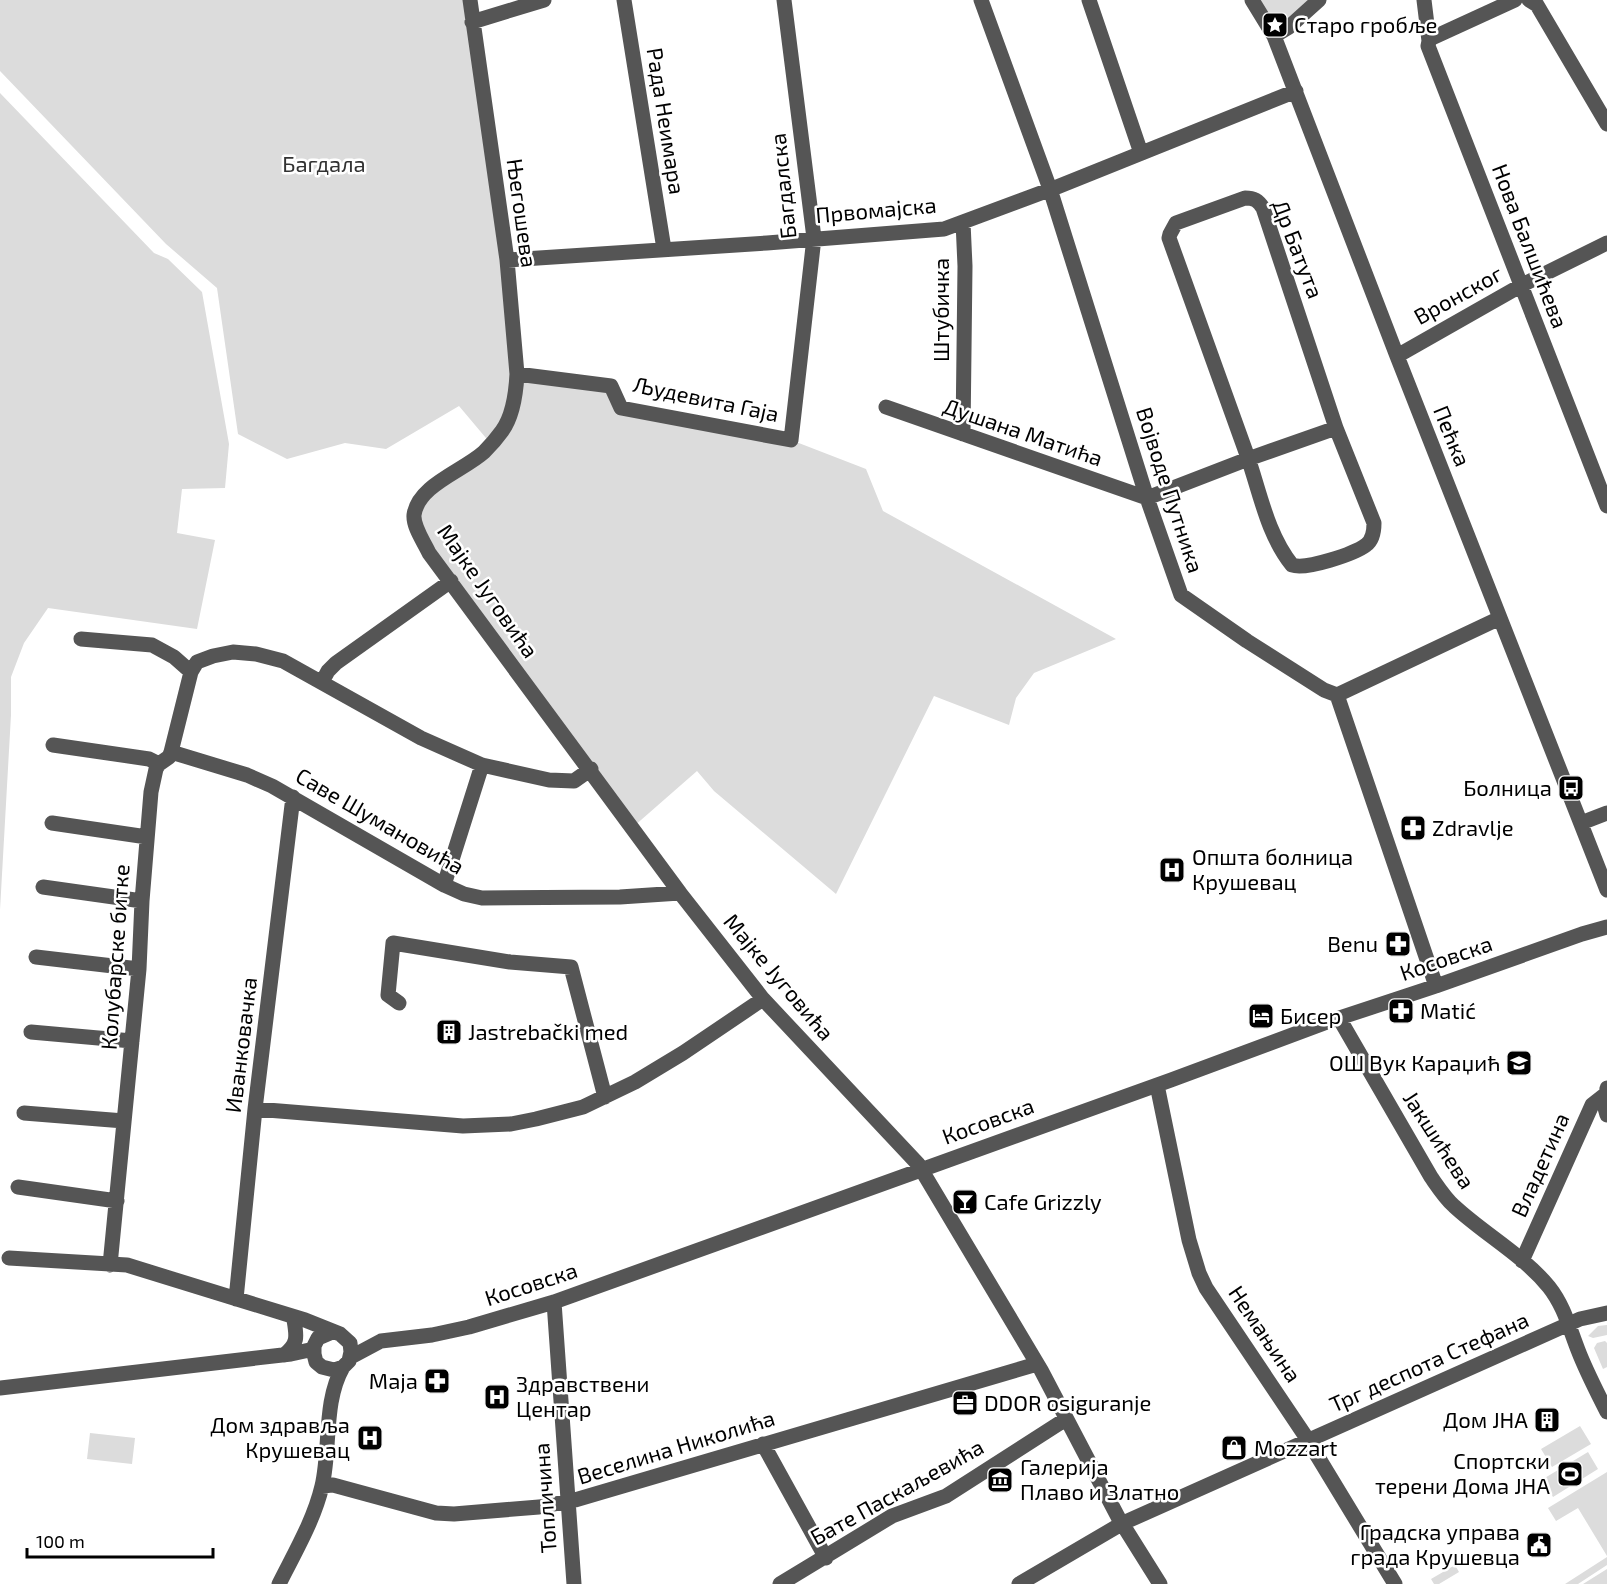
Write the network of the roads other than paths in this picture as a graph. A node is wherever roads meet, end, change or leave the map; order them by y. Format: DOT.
graph roads {
  1 [pos="470,0"];
  2 [pos="544,0"];
  3 [pos="624,0"];
  4 [pos="783,0"];
  5 [pos="981,0"];
  6 [pos="1089,0"];
  7 [pos="1252,0"];
  8 [pos="1319,0"];
  9 [pos="1424,0"];
  10 [pos="1515,0"];
  11 [pos="1529,0"];
  12 [pos="472,22"];
  13 [pos="1275,36"];
  14 [pos="1429,41"];
  15 [pos="1296,91"];
  16 [pos="1607,124"];
  17 [pos="1141,153"];
  18 [pos="1050,189"];
  19 [pos="963,222"];
  20 [pos="814,238"];
  21 [pos="1607,243"];
  22 [pos="664,249"];
  23 [pos="507,261"];
  24 [pos="1522,285"];
  25 [pos="1397,356"];
  26 [pos="517,374"];
  27 [pos="886,407"];
  28 [pos="1336,428"];
  29 [pos="503,430"];
  30 [pos="963,434"];
  31 [pos="791,440"];
  32 [pos="1248,459"];
  33 [pos="1147,498"];
  34 [pos="1607,506"];
  35 [pos="451,581"];
  36 [pos="1500,618"];
  37 [pos="81,639"];
  38 [pos="194,667"];
  39 [pos="322,682"];
  40 [pos="1337,695"];
  41 [pos="53,745"];
  42 [pos="171,752"];
  43 [pos="159,764"];
  44 [pos="483,765"];
  45 [pos="591,769"];
  46 [pos="293,797"];
  47 [pos="1607,813"];
  48 [pos="52,823"];
  49 [pos="1581,823"];
  50 [pos="147,837"];
  51 [pos="444,885"];
  52 [pos="43,888"];
  53 [pos="1607,890"];
  54 [pos="680,893"];
  55 [pos="142,901"];
  56 [pos="1607,927"];
  57 [pos="36,957"];
  58 [pos="139,969"];
  59 [pos="1436,986"];
  60 [pos="763,999"];
  61 [pos="399,1003"];
  62 [pos="1339,1018"];
  63 [pos="31,1032"];
  64 [pos="132,1041"];
  65 [pos="1156,1085"];
  66 [pos="1607,1091"];
  67 [pos="605,1097"];
  68 [pos="255,1109"];
  69 [pos="24,1113"];
  70 [pos="1607,1115"];
  71 [pos="124,1121"];
  72 [pos="921,1169"];
  73 [pos="18,1187"];
  74 [pos="117,1200"];
  75 [pos="9,1258"];
  76 [pos="1522,1261"];
  77 [pos="110,1265"];
  78 [pos="236,1299"];
  79 [pos="554,1302"];
  80 [pos="1607,1313"];
  81 [pos="293,1318"];
  82 [pos="1569,1324"];
  83 [pos="338,1334"];
  84 [pos="381,1341"];
  85 [pos="288,1355"];
  86 [pos="318,1356"];
  87 [pos="347,1362"];
  88 [pos="1037,1364"];
  89 [pos="0,1388"];
  90 [pos="332,1395"];
  91 [pos="1607,1413"];
  92 [pos="1066,1419"];
  93 [pos="1308,1441"];
  94 [pos="763,1444"];
  95 [pos="322,1486"];
  96 [pos="567,1502"];
  97 [pos="1123,1523"];
  98 [pos="826,1558"];
  99 [pos="279,1584"];
  100 [pos="574,1584"];
  101 [pos="780,1584"];
  102 [pos="1019,1584"];
  103 [pos="1160,1584"];
  104 [pos="1395,1584"];
  1 -- 12 [label="street, Његошева"];
  2 -- 12 [label="street"];
  3 -- 22 [label="street, Рада Неимара"];
  4 -- 20 [label="street, Багдалска"];
  5 -- 18 [label="street, Војводе Путника"];
  6 -- 17 [label="street"];
  7 -- 13 [label="street, Пећка"];
  8 -- 13 [label="street"];
  9 -- 14 [label="street, Нова Балшићева"];
  10 -- 14 [label="street"];
  11 -- 16 [label="street"];
  12 -- 23 [label="street, Његошева"];
  13 -- 15 [label="street, Пећка"];
  14 -- 24 [label="street, Нова Балшићева"];
  15 -- 17 [label="street, Првомајска"];
  15 -- 25 [label="street, Пећка"];
  17 -- 18 [label="street, Првомајска"];
  18 -- 19 [label="street, Првомајска"];
  18 -- 33 [label="street, Војводе Путника"];
  19 -- 20 [label="street, Првомајска"];
  19 -- 30 [label="street, Штубичка"];
  20 -- 22 [label="street, Првомајска"];
  20 -- 31 [label="street, Багдалска"];
  21 -- 24 [label="street, Вронског"];
  22 -- 23 [label="street, Првомајска"];
  23 -- 26 [label="street, Његошева"];
  24 -- 25 [label="street, Вронског"];
  24 -- 34 [label="street, Нова Балшићева"];
  25 -- 36 [label="street, Пећка"];
  26 -- 29 [label="street, Његошева"];
  26 -- 31 [label="street, Људевита Гаја"];
  27 -- 30 [label="street, Душана Матића"];
  28 -- 32 [label="street"];
  28 -- 32 [label="street, Др Батута"];
  28 -- 32 [label="street, Др Батута"];
  29 -- 35 [label="street, Мајке Југовића"];
  30 -- 33 [label="street, Душана Матића"];
  32 -- 33 [label="street"];
  33 -- 40 [label="street, Војводе Путника"];
  35 -- 39 [label="street"];
  35 -- 45 [label="street, Мајке Југовића"];
  36 -- 40 [label="street"];
  36 -- 49 [label="street, Пећка"];
  37 -- 38 [label="street"];
  38 -- 39 [label="street"];
  38 -- 42 [label="street"];
  39 -- 44 [label="street"];
  40 -- 59 [label="street"];
  41 -- 43 [label="street"];
  42 -- 43 [label="street, Колубарске битке"];
  42 -- 46 [label="street, Саве Шумановића"];
  43 -- 50 [label="street, Колубарске битке"];
  44 -- 45 [label="street"];
  44 -- 51 [label="street"];
  45 -- 54 [label="street, Мајке Југовића"];
  46 -- 51 [label="street, Саве Шумановића"];
  46 -- 68 [label="street, Иванковачка"];
  47 -- 49 [label="street"];
  48 -- 50 [label="street"];
  49 -- 53 [label="street, Пећка"];
  50 -- 55 [label="street, Колубарске битке"];
  51 -- 54 [label="street, Саве Шумановића"];
  52 -- 55 [label="street"];
  54 -- 60 [label="street, Мајке Југовића"];
  55 -- 58 [label="street, Колубарске битке"];
  56 -- 59 [label="street, Косовска"];
  57 -- 58 [label="street"];
  58 -- 64 [label="street, Колубарске битке"];
  59 -- 62 [label="street, Косовска"];
  60 -- 67 [label="street"];
  60 -- 72 [label="street, Мајке Југовића"];
  61 -- 67 [label="street"];
  62 -- 65 [label="street, Косовска"];
  62 -- 76 [label="street, Јакшићева"];
  63 -- 64 [label="street"];
  64 -- 71 [label="street, Колубарске битке"];
  65 -- 72 [label="street, Косовска"];
  65 -- 93 [label="street, Немањина"];
  66 -- 70 [label="street"];
  66 -- 76 [label="street, Владетина"];
  67 -- 68 [label="street"];
  68 -- 78 [label="street, Иванковачка"];
  69 -- 71 [label="street"];
  71 -- 74 [label="street, Колубарске битке"];
  72 -- 79 [label="street, Косовска"];
  72 -- 88 [label="street, Мајке Југовића"];
  73 -- 74 [label="street"];
  74 -- 77 [label="street, Колубарске битке"];
  75 -- 77 [label="street"];
  76 -- 82 [label="street, Јакшићева"];
  77 -- 78 [label="street"];
  78 -- 81 [label="street"];
  79 -- 84 [label="street, Косовска"];
  79 -- 96 [label="street, Топличина"];
  80 -- 82 [label="street, Трг деспота Стефана"];
  81 -- 83 [label="street"];
  81 -- 85 [label="street"];
  81 -- 86 [label="street"];
  82 -- 91 [label="street"];
  82 -- 93 [label="street, Трг деспота Стефана"];
  83 -- 84 [label="street, Косовска"];
  83 -- 86 [label="street, Косовска"];
  83 -- 87 [label="street"];
  84 -- 87 [label="street, Косовска"];
  85 -- 86 [label="street, Косовска"];
  85 -- 89 [label="street, Косовска"];
  86 -- 87 [label="street, Косовска"];
  86 -- 90 [label="street"];
  87 -- 90 [label="street"];
  88 -- 92 [label="street, Мајке Југовића"];
  88 -- 94 [label="street, Веселина Николића"];
  90 -- 95 [label="street"];
  92 -- 97 [label="street, Мајке Југовића"];
  92 -- 98 [label="street, Бате Паскаљевића"];
  93 -- 97 [label="street, Трг деспота Стефана"];
  93 -- 104 [label="street, Немањина"];
  94 -- 96 [label="street, Веселина Николића"];
  94 -- 98 [label="street"];
  95 -- 96 [label="street, Веселина Николића"];
  95 -- 99 [label="street"];
  96 -- 100 [label="street, Топличина"];
  97 -- 102 [label="street, Трг деспота Стефана"];
  97 -- 103 [label="street, Мајке Југовића"];
  98 -- 101 [label="street, Бате Паскаљевића"];
}
